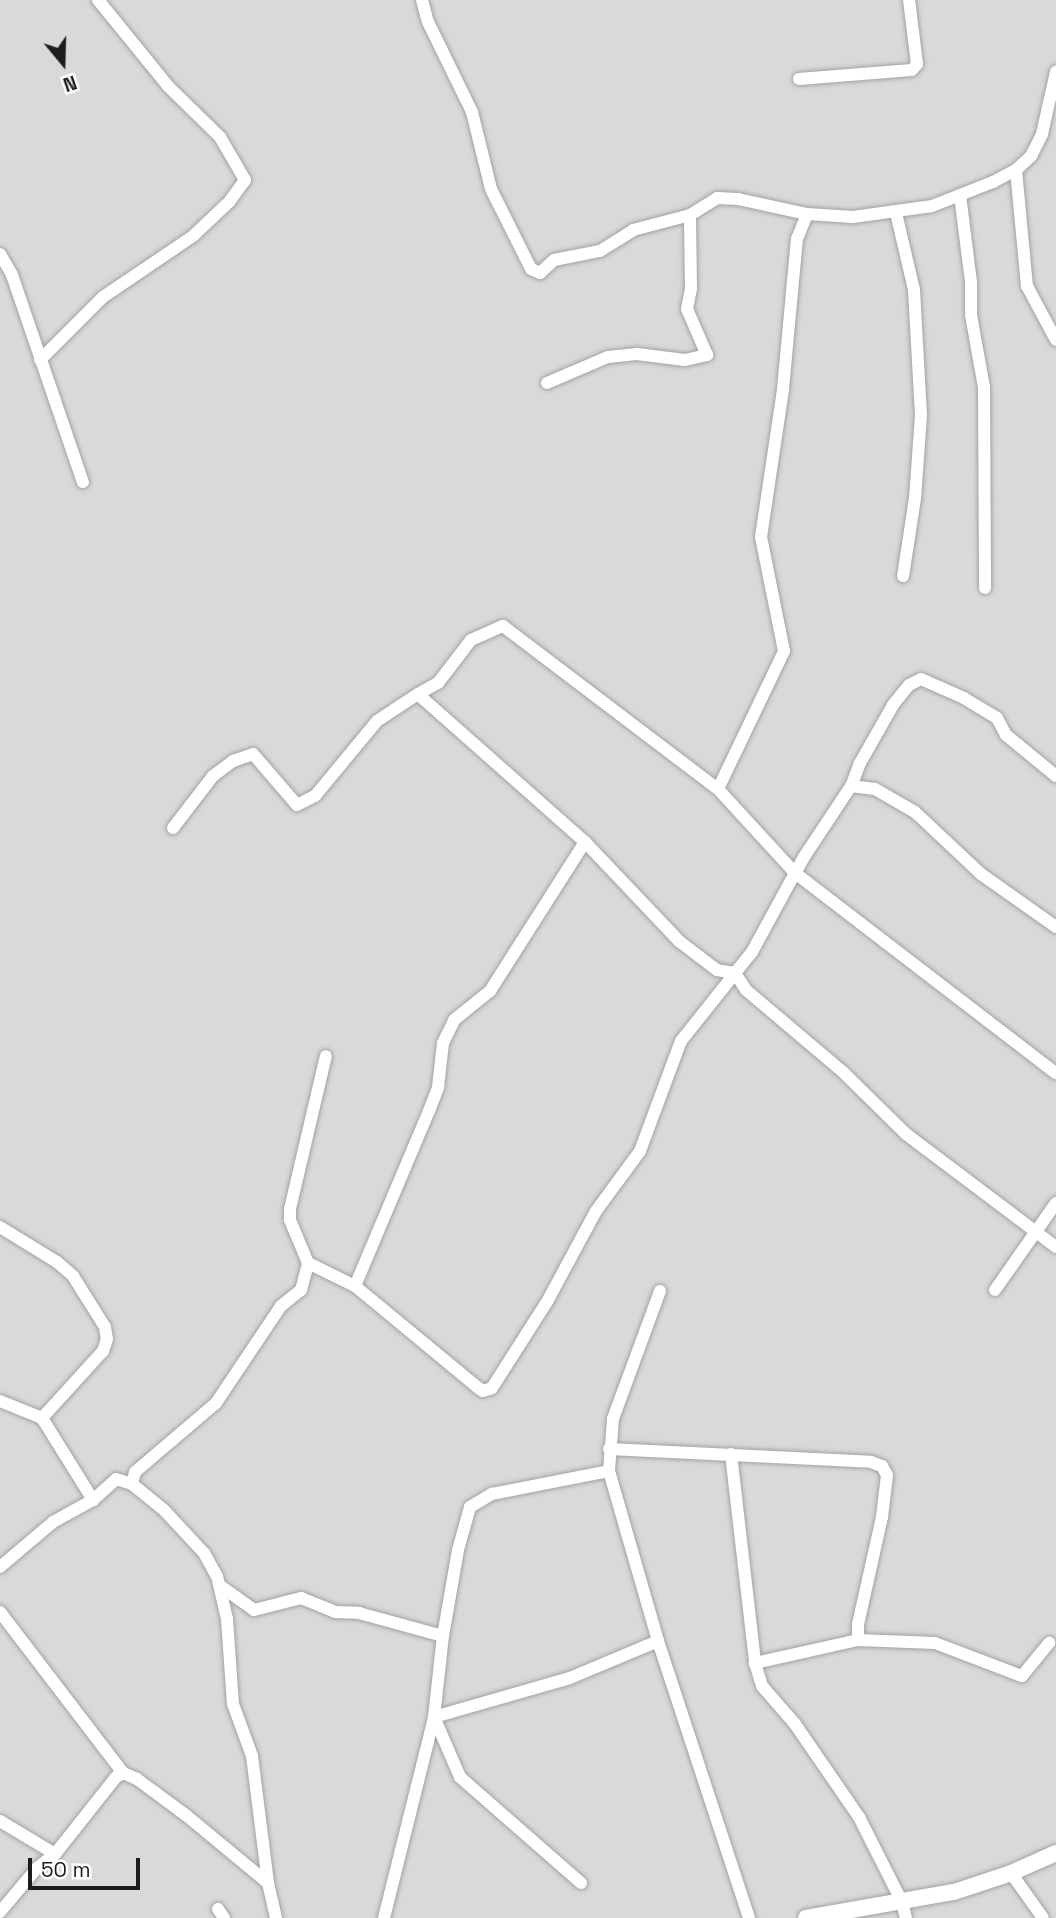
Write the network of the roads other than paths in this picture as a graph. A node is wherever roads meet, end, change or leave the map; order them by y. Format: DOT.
graph roads {
  1 [pos="98,0"];
  2 [pos="422,0"];
  3 [pos="909,0"];
  4 [pos="1056,72"];
  5 [pos="799,79"];
  6 [pos="1016,170"];
  7 [pos="960,195"];
  8 [pos="896,213"];
  9 [pos="807,214"];
  10 [pos="690,215"];
  11 [pos="0,254"];
  12 [pos="1056,340"];
  13 [pos="40,360"];
  14 [pos="547,383"];
  15 [pos="83,482"];
  16 [pos="903,576"];
  17 [pos="985,588"];
  18 [pos="418,694"];
  19 [pos="1056,776"];
  20 [pos="851,786"];
  21 [pos="718,789"];
  22 [pos="173,828"];
  23 [pos="585,842"];
  24 [pos="795,873"];
  25 [pos="1056,927"];
  26 [pos="735,973"];
  27 [pos="326,1056"];
  28 [pos="1056,1073"];
  29 [pos="1056,1203"];
  30 [pos="0,1227"];
  31 [pos="1037,1233"];
  32 [pos="1056,1247"];
  33 [pos="308,1263"];
  34 [pos="355,1286"];
  35 [pos="995,1290"];
  36 [pos="660,1292"];
  37 [pos="0,1401"];
  38 [pos="42,1418"];
  39 [pos="609,1449"];
  40 [pos="732,1454"];
  41 [pos="608,1471"];
  42 [pos="132,1484"];
  43 [pos="93,1500"];
  44 [pos="0,1567"];
  45 [pos="219,1585"];
  46 [pos="0,1612"];
  47 [pos="443,1636"];
  48 [pos="858,1640"];
  49 [pos="658,1641"];
  50 [pos="1049,1643"];
  51 [pos="755,1663"];
  52 [pos="434,1717"];
  53 [pos="123,1773"];
  54 [pos="0,1821"];
  55 [pos="1056,1853"];
  56 [pos="55,1854"];
  57 [pos="1011,1874"];
  58 [pos="581,1883"];
  59 [pos="268,1884"];
  60 [pos="904,1910"];
  61 [pos="0,1912"];
  62 [pos="276,1918"];
  63 [pos="384,1918"];
  64 [pos="749,1918"];
  65 [pos="806,1918"];
  66 [pos="1043,1918"];
  1 -- 13 [label="street"];
  2 -- 10 [label="street"];
  3 -- 5 [label="street"];
  4 -- 6 [label="street"];
  6 -- 7 [label="street"];
  6 -- 12 [label="street"];
  7 -- 8 [label="street"];
  7 -- 17 [label="street"];
  8 -- 9 [label="street"];
  8 -- 16 [label="street"];
  9 -- 10 [label="street"];
  9 -- 21 [label="street"];
  10 -- 14 [label="street"];
  11 -- 13 [label="street"];
  13 -- 15 [label="street"];
  18 -- 21 [label="street"];
  18 -- 22 [label="street"];
  18 -- 23 [label="street"];
  19 -- 20 [label="street"];
  20 -- 24 [label="street"];
  20 -- 25 [label="street"];
  21 -- 24 [label="street"];
  23 -- 26 [label="street"];
  23 -- 34 [label="street"];
  24 -- 26 [label="street"];
  24 -- 28 [label="street"];
  26 -- 31 [label="street"];
  26 -- 34 [label="street"];
  27 -- 33 [label="street"];
  29 -- 31 [label="street"];
  30 -- 38 [label="street"];
  31 -- 32 [label="street"];
  31 -- 35 [label="street"];
  33 -- 34 [label="street"];
  33 -- 42 [label="street"];
  36 -- 39 [label="street"];
  37 -- 38 [label="street"];
  38 -- 43 [label="street"];
  39 -- 40 [label="street"];
  39 -- 41 [label="street"];
  40 -- 48 [label="street"];
  40 -- 51 [label="street"];
  41 -- 47 [label="street"];
  41 -- 49 [label="street"];
  42 -- 43 [label="street"];
  42 -- 45 [label="street"];
  43 -- 44 [label="street"];
  45 -- 47 [label="street"];
  45 -- 59 [label="street"];
  46 -- 53 [label="street"];
  47 -- 52 [label="street"];
  48 -- 50 [label="street"];
  48 -- 51 [label="street"];
  49 -- 52 [label="street"];
  49 -- 64 [label="street"];
  51 -- 60 [label="street"];
  52 -- 58 [label="street"];
  52 -- 63 [label="street"];
  53 -- 56 [label="street"];
  53 -- 59 [label="street"];
  54 -- 56 [label="street"];
  55 -- 57 [label="street"];
  56 -- 61 [label="street"];
  57 -- 60 [label="street"];
  57 -- 66 [label="street"];
  59 -- 62 [label="street"];
  60 -- 65 [label="street"];
}
